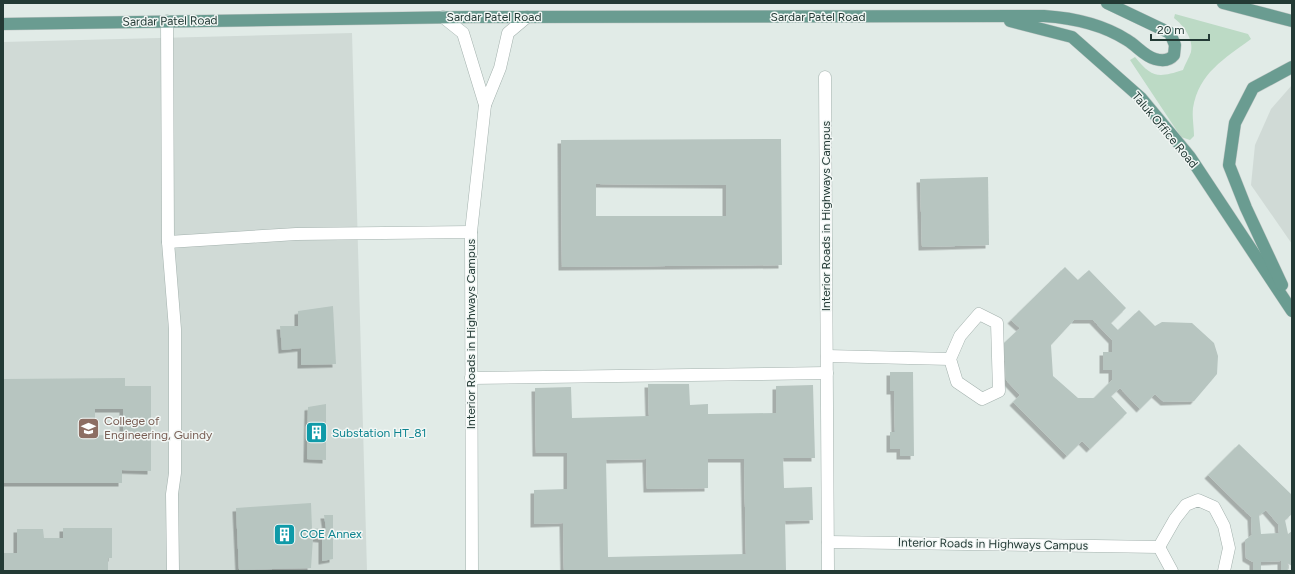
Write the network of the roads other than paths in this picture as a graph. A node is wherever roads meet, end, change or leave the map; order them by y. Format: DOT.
graph roads {
  1 [pos="1107,3"];
  2 [pos="1223,3"];
  3 [pos="443,17"];
  4 [pos="527,17"];
  5 [pos="986,17"];
  6 [pos="167,21"];
  7 [pos="1292,21"];
  8 [pos="3,24"];
  9 [pos="1292,67"];
  10 [pos="825,77"];
  11 [pos="486,105"];
  12 [pos="471,232"];
  13 [pos="168,242"];
  14 [pos="1292,306"];
  15 [pos="1292,311"];
  16 [pos="827,356"];
  17 [pos="950,359"];
  18 [pos="827,373"];
  19 [pos="471,378"];
  20 [pos="828,542"];
  21 [pos="1159,547"];
  22 [pos="173,571"];
  23 [pos="472,571"];
  24 [pos="828,571"];
  25 [pos="1172,571"];
  26 [pos="1224,571"];
  1 -- 5 [label="main road"];
  2 -- 7 [label="main road"];
  3 -- 4 [label="main road, Sardar Patel Road"];
  3 -- 6 [label="main road, Sardar Patel Road"];
  3 -- 11 [label="lane"];
  4 -- 5 [label="main road, Sardar Patel Road"];
  4 -- 11 [label="lane"];
  5 -- 15 [label="main road, Taluk Office Road"];
  6 -- 8 [label="main road, Sardar Patel Road"];
  6 -- 13 [label="lane"];
  9 -- 14 [label="main road"];
  10 -- 16 [label="lane, Interior Roads in Highways Campus"];
  11 -- 12 [label="lane"];
  12 -- 13 [label="lane, Interior Roads in Highways Campus"];
  12 -- 19 [label="lane, Interior Roads in Highways Campus"];
  13 -- 22 [label="lane"];
  16 -- 17 [label="lane"];
  16 -- 18 [label="lane, Interior Roads in Highways Campus"];
  17 -- 17 [label="lane"];
  18 -- 19 [label="lane"];
  18 -- 20 [label="lane, Interior Roads in Highways Campus"];
  19 -- 23 [label="lane, Interior Roads in Highways Campus"];
  20 -- 21 [label="lane, Interior Roads in Highways Campus"];
  20 -- 24 [label="lane, Interior Roads in Highways Campus"];
  21 -- 25 [label="lane"];
  21 -- 26 [label="lane"];
}
